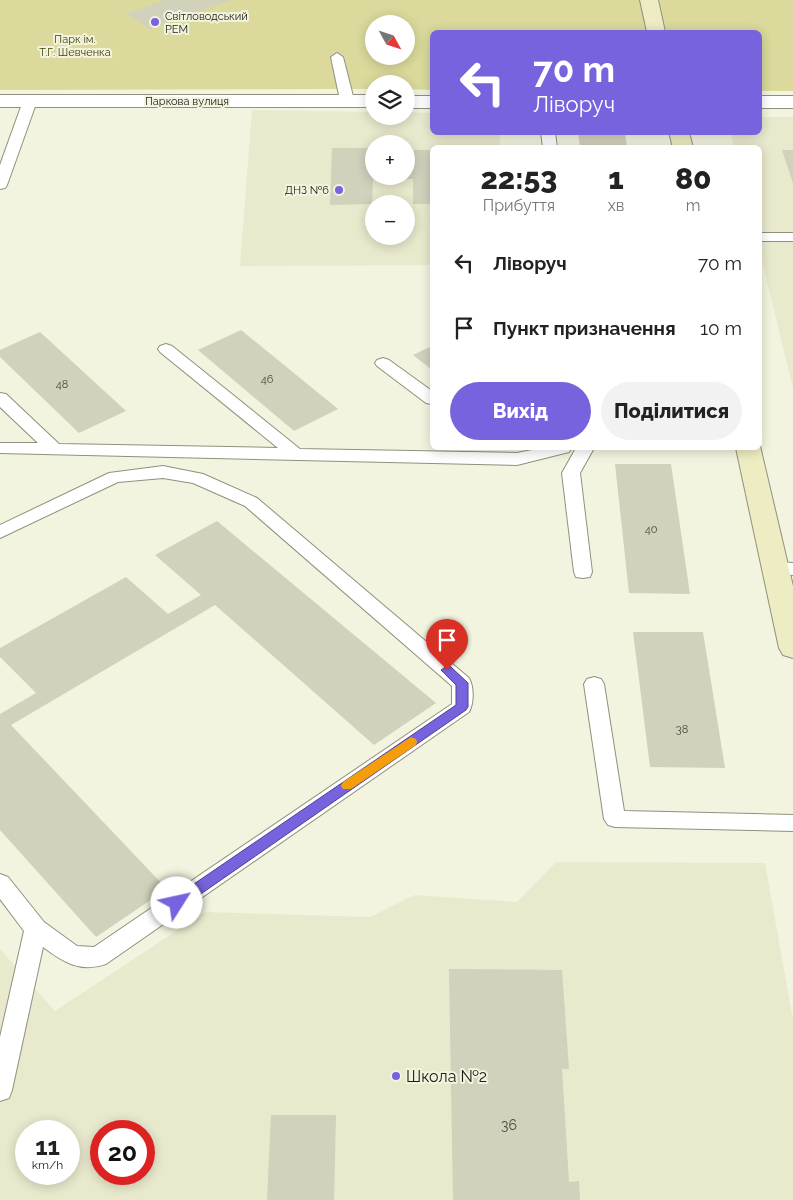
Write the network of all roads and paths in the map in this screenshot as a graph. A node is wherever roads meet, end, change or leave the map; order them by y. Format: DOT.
graph roads {
  1 [pos="649,0"];
  2 [pos="656,30"];
  3 [pos="338,57"];
  4 [pos="347,100"];
  5 [pos="0,101"];
  6 [pos="30,101"];
  7 [pos="365,101"];
  8 [pos="415,102"];
  9 [pos="430,102"];
  10 [pos="762,102"];
  11 [pos="793,102"];
  12 [pos="0,185"];
  13 [pos="762,237"];
  14 [pos="793,237"];
  15 [pos="166,349"];
  16 [pos="383,363"];
  17 [pos="0,398"];
  18 [pos="430,398"];
  19 [pos="0,448"];
  20 [pos="55,450"];
  21 [pos="503,450"];
  22 [pos="554,450"];
  23 [pos="584,450"];
  24 [pos="750,450"];
  25 [pos="297,455"];
  26 [pos="517,460"];
  27 [pos="0,532"];
  28 [pos="784,569"];
  29 [pos="582,572"];
  30 [pos="793,648"];
  31 [pos="594,684"];
  32 [pos="793,823"];
  33 [pos="0,883"];
  34 [pos="36,929"];
  35 [pos="0,1090"];
  1 -- 2 [label="main road"];
  3 -- 4 [label="lane"];
  4 -- 6 [label="street, Паркова вулиця"];
  4 -- 7 [label="street, Паркова вулиця"];
  5 -- 6 [label="street, Паркова вулиця"];
  6 -- 12 [label="lane"];
  8 -- 9 [label="street"];
  10 -- 11 [label="street"];
  13 -- 14 [label="lane"];
  15 -- 25 [label="lane"];
  16 -- 18 [label="lane"];
  17 -- 20 [label="lane"];
  19 -- 20 [label="lane"];
  20 -- 25 [label="lane"];
  21 -- 26 [label="lane"];
  22 -- 26 [label="lane"];
  23 -- 29 [label="lane"];
  24 -- 28 [label="main road"];
  25 -- 26 [label="lane"];
  27 -- 34 [label="lane"];
  28 -- 30 [label="main road"];
  31 -- 32 [label="lane"];
  33 -- 34 [label="lane"];
  34 -- 35 [label="lane"];
}
